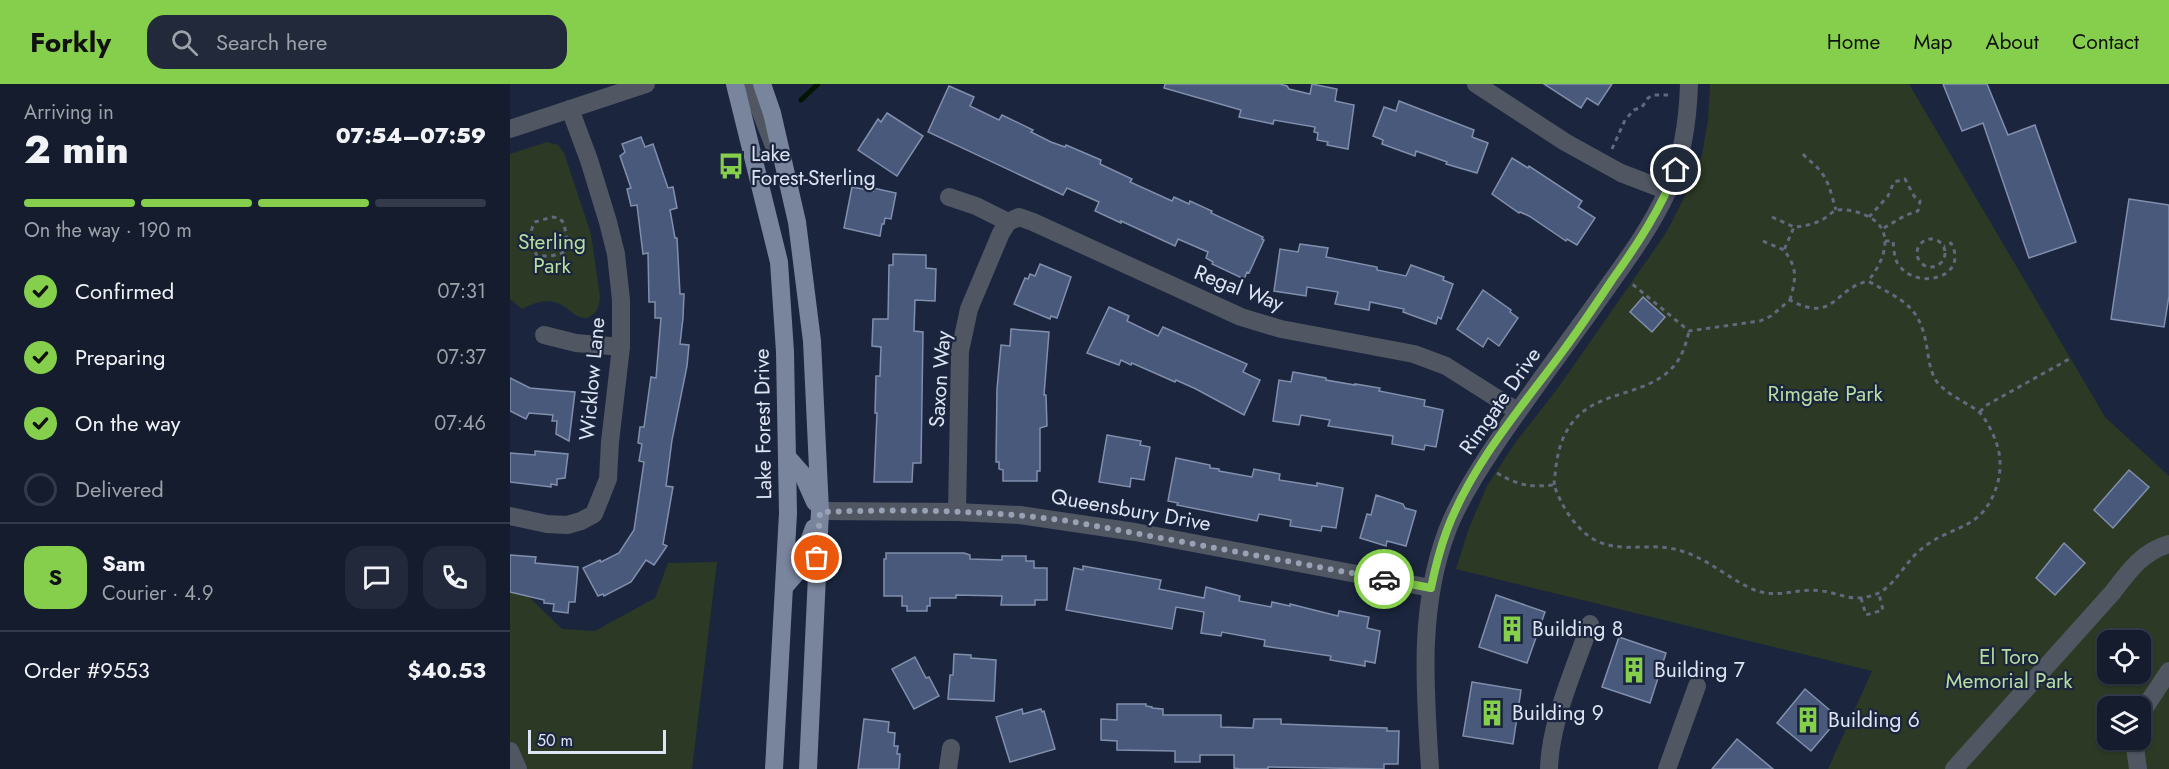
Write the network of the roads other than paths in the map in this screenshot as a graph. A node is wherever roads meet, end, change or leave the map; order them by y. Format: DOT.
graph roads {
  1 [pos="646,84"];
  2 [pos="735,84"];
  3 [pos="750,84"];
  4 [pos="762,84"];
  5 [pos="1476,84"];
  6 [pos="1689,90"];
  7 [pos="570,109"];
  8 [pos="510,129"];
  9 [pos="788,185"];
  10 [pos="1668,191"];
  11 [pos="949,197"];
  12 [pos="1008,222"];
  13 [pos="544,335"];
  14 [pos="621,347"];
  15 [pos="1517,411"];
  16 [pos="788,458"];
  17 [pos="820,512"];
  18 [pos="957,512"];
  19 [pos="510,516"];
  20 [pos="2169,544"];
  21 [pos="785,586"];
  22 [pos="1431,588"];
  23 [pos="1590,624"];
  24 [pos="2169,671"];
  25 [pos="1697,686"];
  26 [pos="2151,698"];
  27 [pos="951,748"];
  28 [pos="2135,750"];
  29 [pos="510,752"];
  30 [pos="518,769"];
  31 [pos="774,769"];
  32 [pos="808,769"];
  33 [pos="948,769"];
  34 [pos="1430,769"];
  35 [pos="1549,769"];
  36 [pos="1667,769"];
  37 [pos="1954,769"];
  38 [pos="2138,769"];
  1 -- 7 [label="street"];
  2 -- 16 [label="main road, Lake Forest Drive"];
  3 -- 9 [label="street"];
  4 -- 9 [label="main road"];
  5 -- 10 [label="street"];
  6 -- 10 [label="street, Rimgate Drive"];
  7 -- 8 [label="street"];
  7 -- 14 [label="street, Wicklow Lane"];
  9 -- 17 [label="main road"];
  10 -- 15 [label="street, Rimgate Drive"];
  11 -- 12 [label="street, Regal Way"];
  12 -- 15 [label="street, Regal Way"];
  12 -- 18 [label="street, Saxon Way"];
  13 -- 14 [label="street"];
  14 -- 19 [label="street, Wicklow Lane"];
  15 -- 22 [label="street, Rimgate Drive"];
  16 -- 17 [label="main road"];
  16 -- 21 [label="main road, Lake Forest Drive"];
  17 -- 18 [label="street, Queensbury Drive"];
  17 -- 21 [label="main road"];
  17 -- 32 [label="main road"];
  18 -- 22 [label="street, Queensbury Drive"];
  20 -- 37 [label="street"];
  21 -- 31 [label="main road, Lake Forest Drive"];
  22 -- 34 [label="street, Rimgate Drive"];
  23 -- 35 [label="street"];
  24 -- 26 [label="street"];
  25 -- 36 [label="street"];
  27 -- 33 [label="street"];
  28 -- 38 [label="street"];
  29 -- 30 [label="street"];
}
